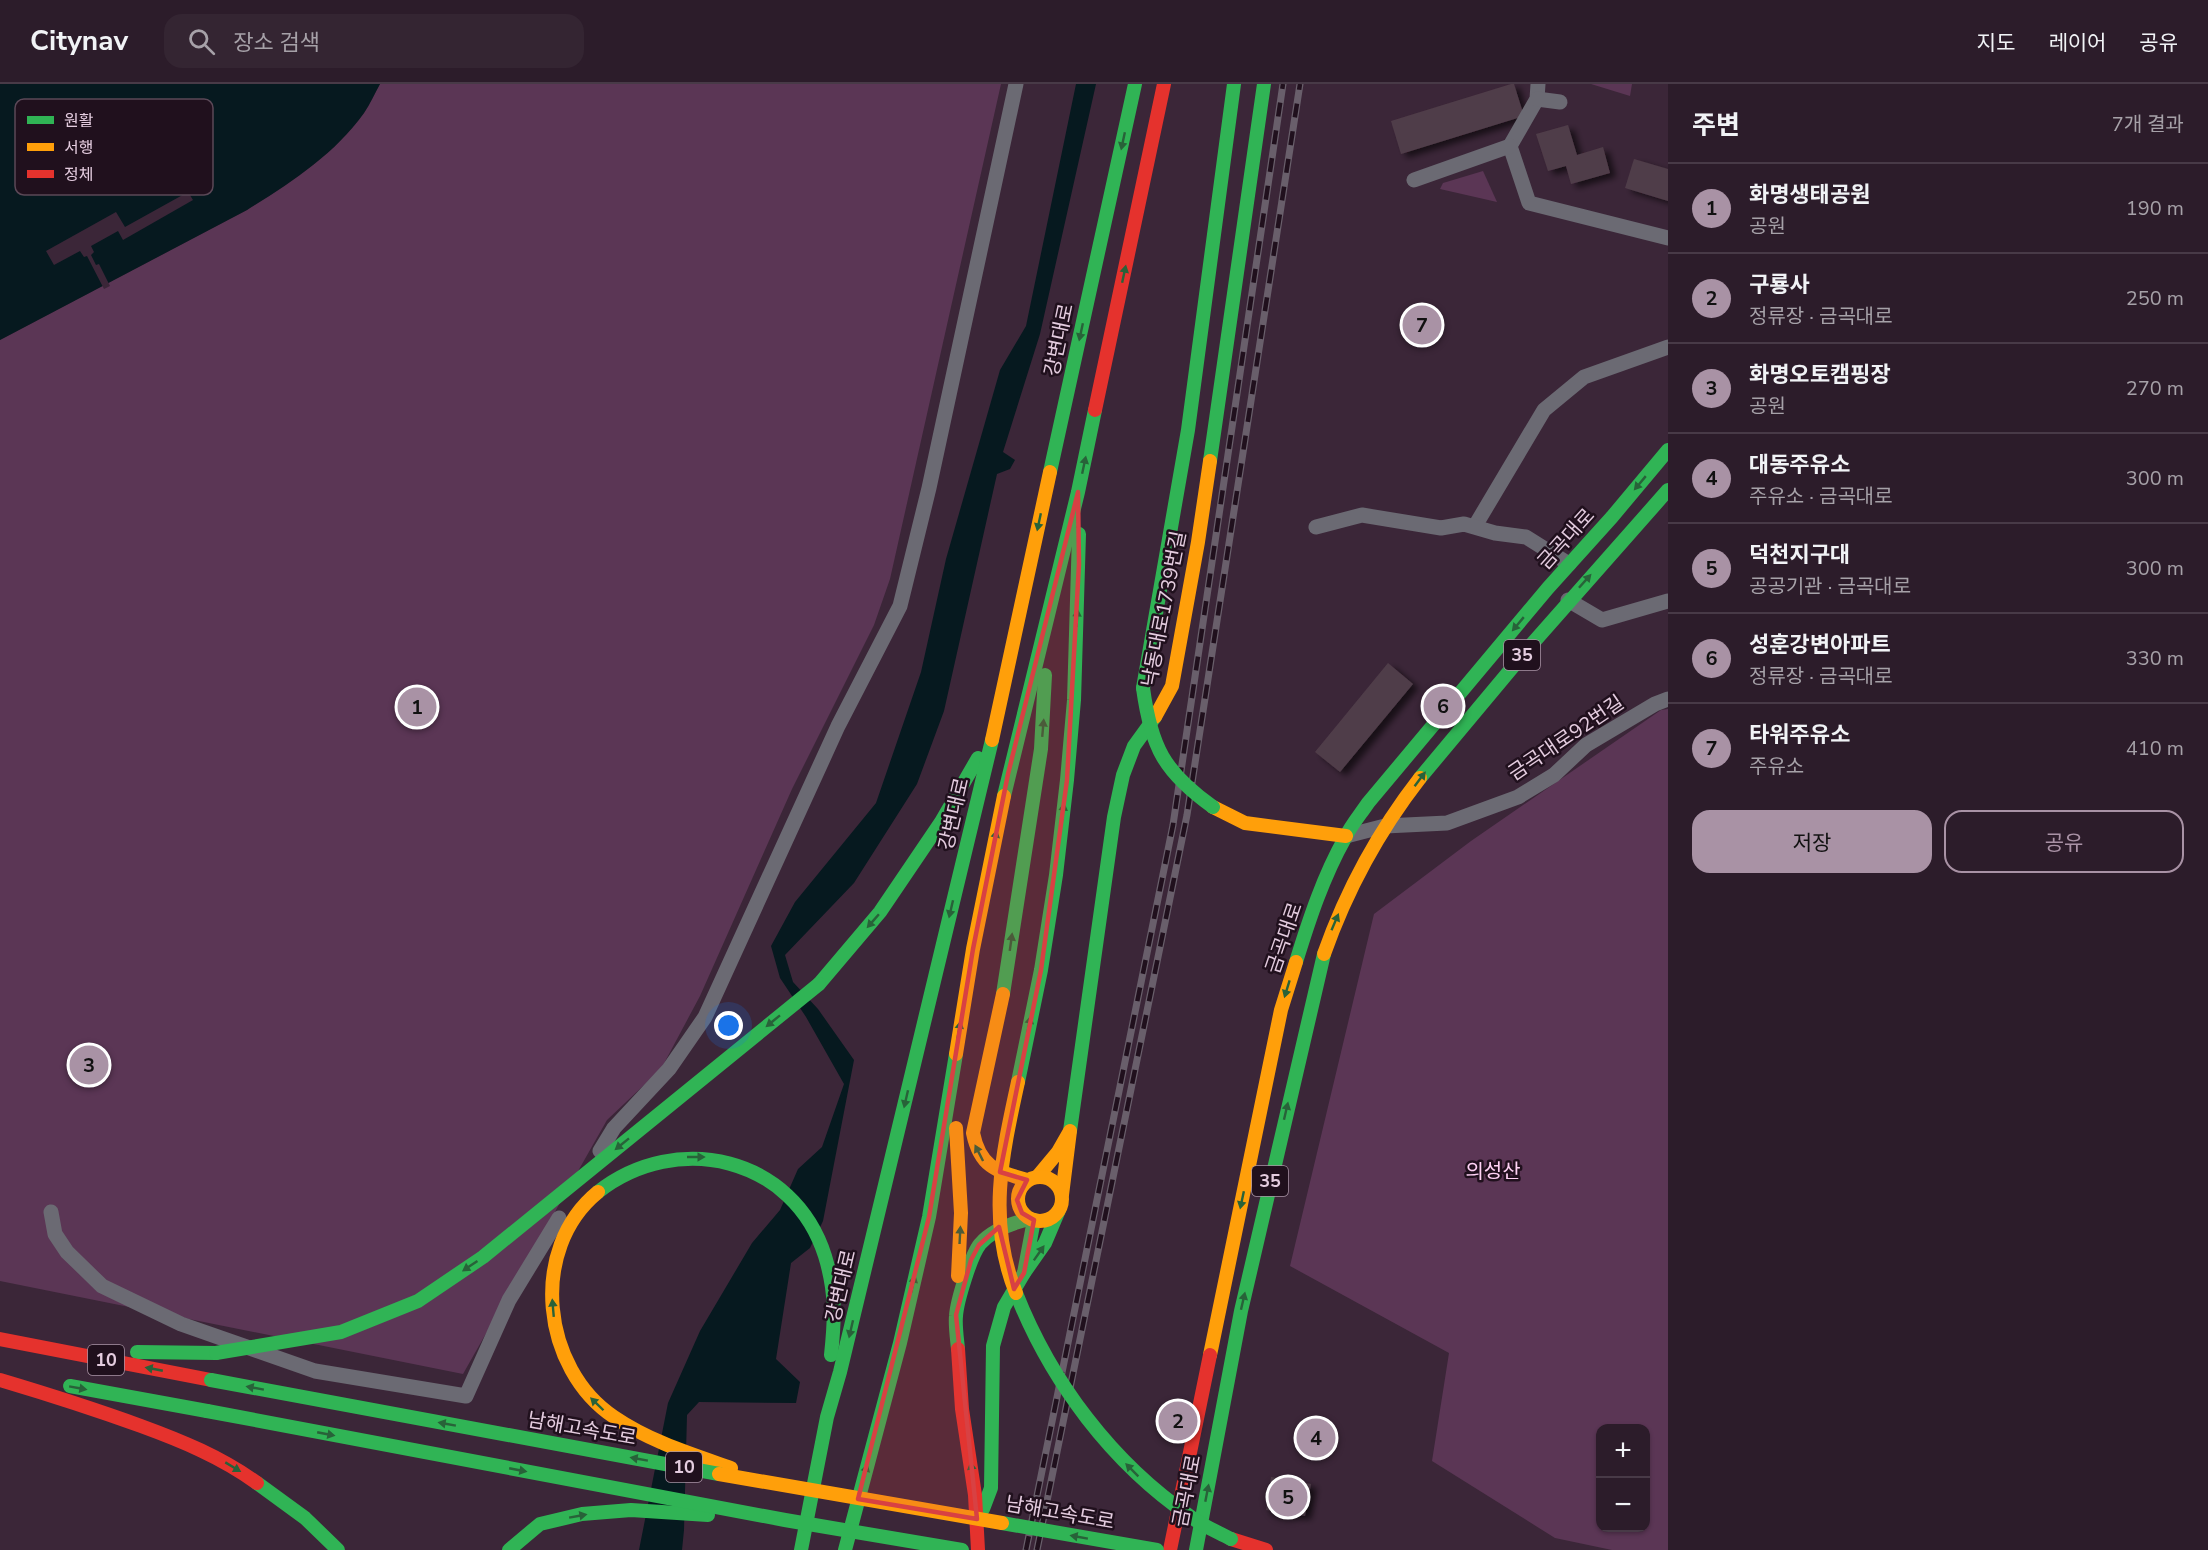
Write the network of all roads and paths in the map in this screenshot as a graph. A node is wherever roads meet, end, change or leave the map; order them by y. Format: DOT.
graph roads {
  1 [pos="1016,84"];
  2 [pos="1135,84"];
  3 [pos="1234,84"];
  4 [pos="1264,84"];
  5 [pos="1164,86"];
  6 [pos="1538,91"];
  7 [pos="1560,102"];
  8 [pos="1510,147"];
  9 [pos="1414,180"];
  10 [pos="1668,238"];
  11 [pos="1668,347"];
  12 [pos="1668,450"];
  13 [pos="1668,490"];
  14 [pos="1078,492"];
  15 [pos="1475,526"];
  16 [pos="1316,528"];
  17 [pos="1569,564"];
  18 [pos="1568,600"];
  19 [pos="1668,601"];
  20 [pos="1044,629"];
  21 [pos="1668,699"];
  22 [pos="994,730"];
  23 [pos="1385,826"];
  24 [pos="1346,836"];
  25 [pos="955,1053"];
  26 [pos="1070,1131"];
  27 [pos="1033,1178"];
  28 [pos="1062,1195"];
  29 [pos="1059,1210"];
  30 [pos="51,1212"];
  31 [pos="1032,1220"];
  32 [pos="1024,1273"];
  33 [pos="956,1314"];
  34 [pos="0,1340"];
  35 [pos="64,1352"];
  36 [pos="0,1373"];
  37 [pos="0,1380"];
  38 [pos="827,1417"];
  39 [pos="784,1486"];
  40 [pos="983,1509"];
  41 [pos="785,1520"];
  42 [pos="800,1547"];
  43 [pos="338,1550"];
  44 [pos="509,1550"];
  45 [pos="845,1550"];
  46 [pos="962,1550"];
  47 [pos="978,1550"];
  48 [pos="1157,1550"];
  49 [pos="1170,1550"];
  50 [pos="1196,1550"];
  51 [pos="1266,1550"];
  1 -- 30 [label="street"];
  2 -- 22 [label="main road, 강변대로, one-way"];
  3 -- 24 [label="main road, bridge"];
  4 -- 26 [label="main road, 낙동대로1739번길"];
  14 -- 5 [label="main road, one-way"];
  6 -- 7 [label="street"];
  6 -- 8 [label="street"];
  8 -- 9 [label="street"];
  8 -- 10 [label="street"];
  11 -- 15 [label="street"];
  12 -- 17 [label="main road, 금곡대로 / 35, one-way"];
  18 -- 13 [label="main road, 금곡대로 / 35, one-way"];
  14 -- 20 [label="main road"];
  51 -- 14 [label="main road, one-way, bridge"];
  15 -- 16 [label="street"];
  15 -- 17 [label="street"];
  17 -- 24 [label="main road, 금곡대로 / 35, one-way"];
  18 -- 19 [label="street"];
  23 -- 18 [label="main road, 금곡대로 / 35, one-way"];
  25 -- 20 [label="main road, one-way"];
  27 -- 20 [label="main road, one-way"];
  21 -- 23 [label="street, 금곡대로92번길"];
  22 -- 35 [label="main road, one-way, bridge"];
  22 -- 38 [label="main road, 강변대로, one-way"];
  23 -- 24 [label="street, 금곡대로92번길"];
  50 -- 23 [label="main road, 금곡대로 / 35, one-way"];
  24 -- 49 [label="main road, 금곡대로 / 35, one-way"];
  33 -- 25 [label="main road, one-way"];
  45 -- 25 [label="main road, one-way"];
  26 -- 27 [label="main road"];
  26 -- 28 [label="main road, 낙동대로1739번길"];
  27 -- 28 [label="main road"];
  27 -- 31 [label="main road"];
  28 -- 29 [label="main road"];
  29 -- 31 [label="main road"];
  32 -- 29 [label="main road, one-way"];
  31 -- 32 [label="main road"];
  31 -- 33 [label="main road"];
  32 -- 40 [label="main road"];
  47 -- 33 [label="main road, one-way"];
  34 -- 35 [label="main road, 남해고속도로 / 10"];
  39 -- 35 [label="main road, 남해고속도로 / 10, one-way, bridge"];
  36 -- 41 [label="main road, 10, one-way, bridge"];
  37 -- 43 [label="main road, one-way"];
  39 -- 38 [label="main road, one-way, bridge"];
  38 -- 42 [label="main road, 강변대로"];
  48 -- 39 [label="main road, 남해고속도로 / 10, one-way, bridge"];
  44 -- 41 [label="main road, one-way, bridge"];
  41 -- 46 [label="main road, 10, bridge"];
}
